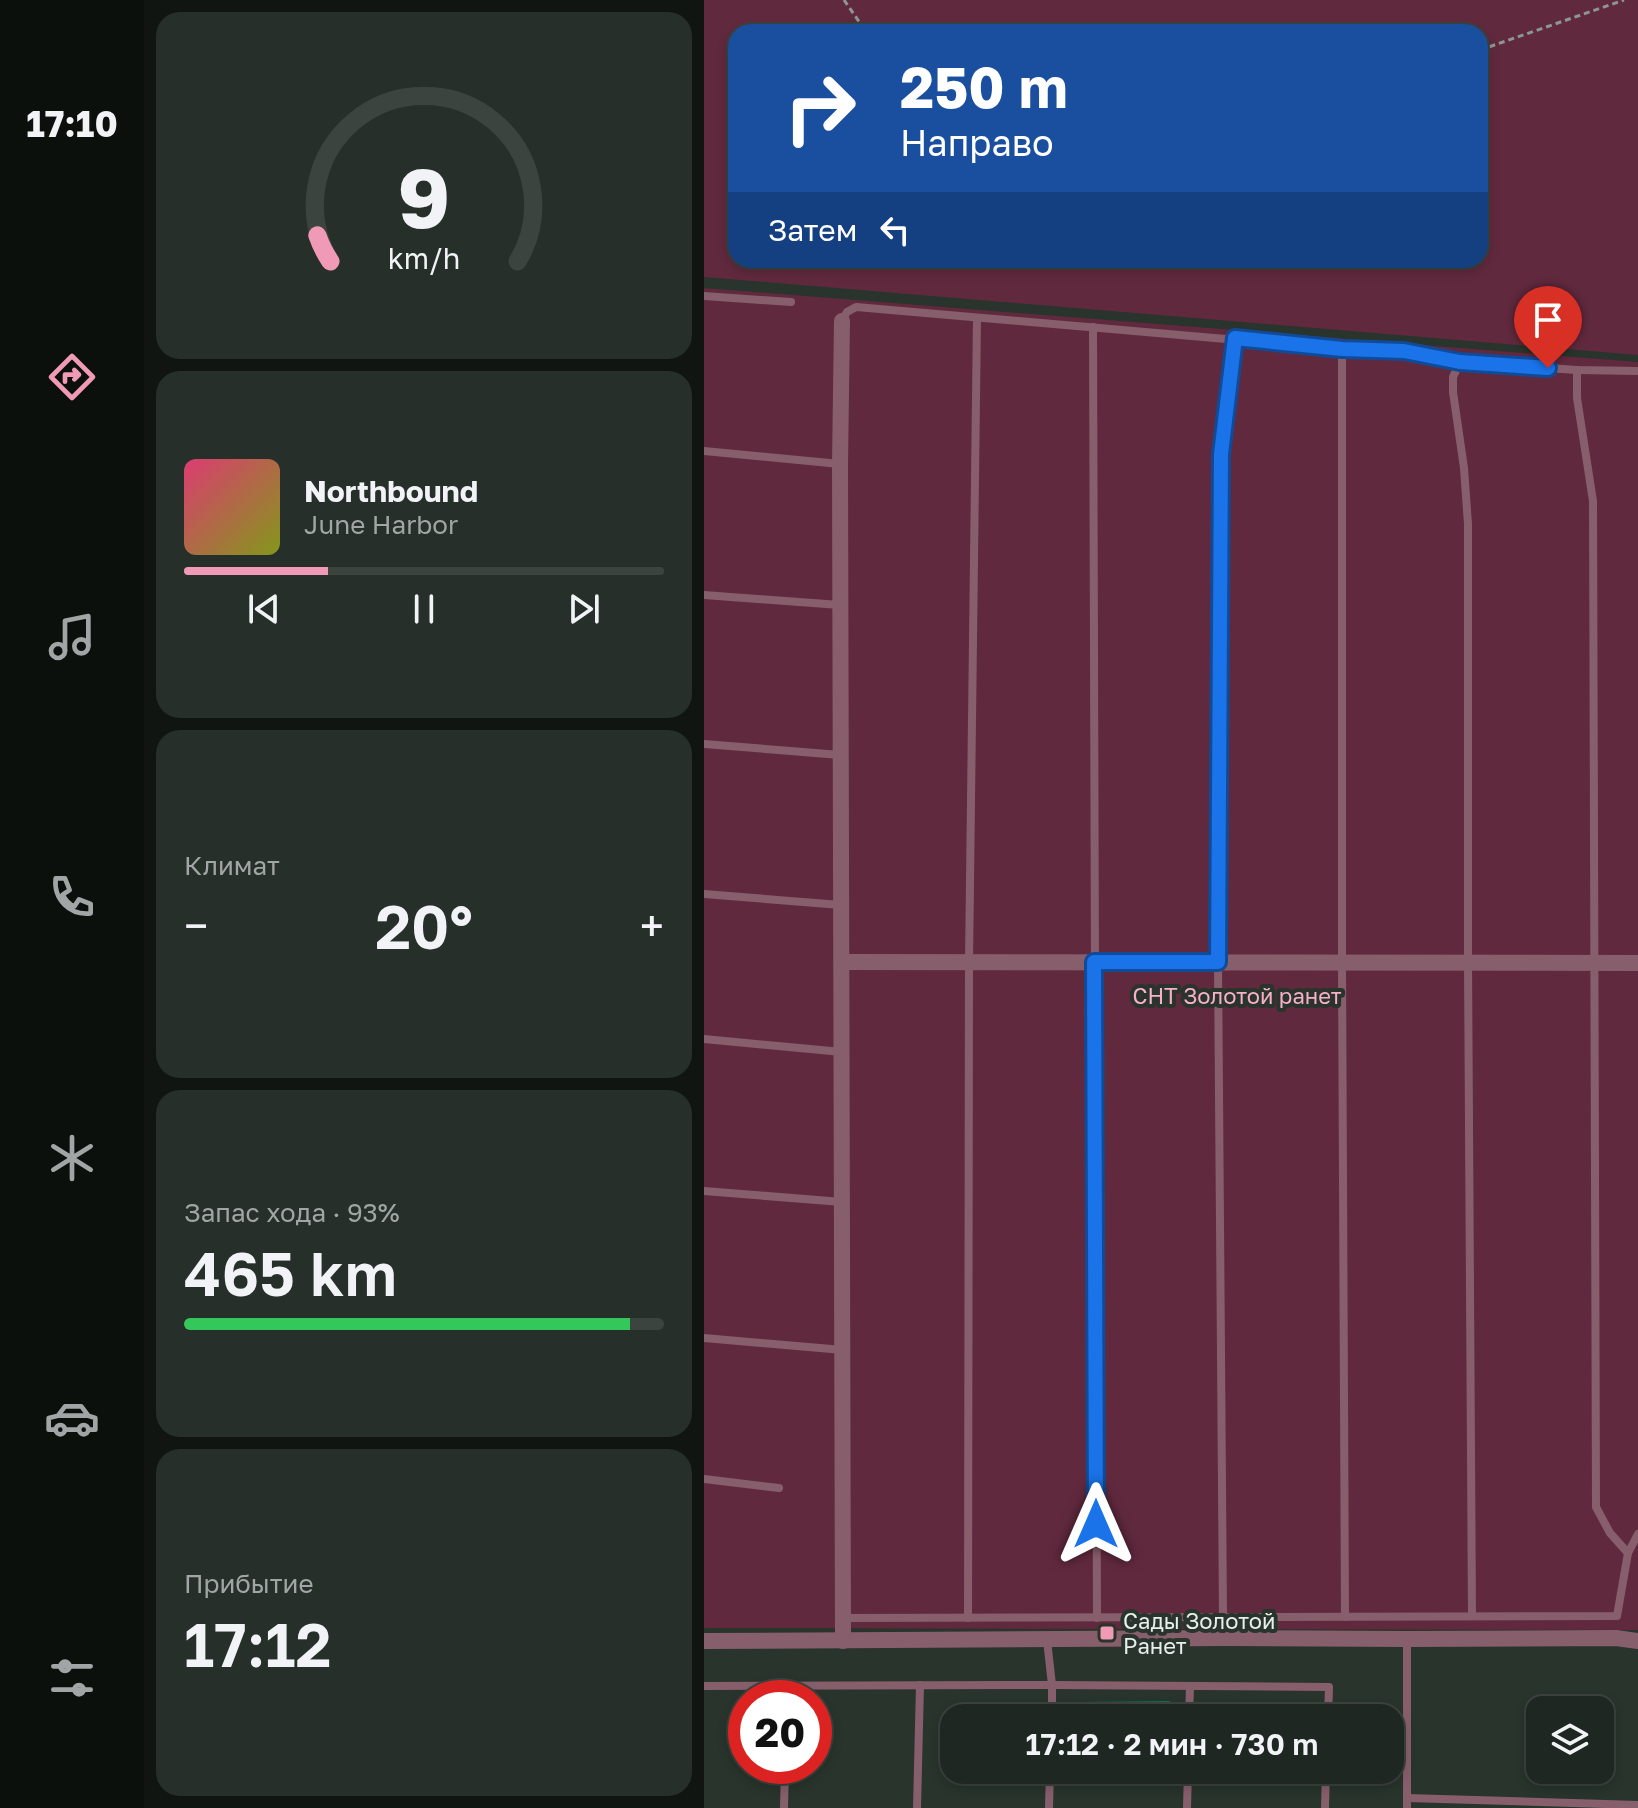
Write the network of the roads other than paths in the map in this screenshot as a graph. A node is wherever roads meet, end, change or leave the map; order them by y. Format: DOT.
graph roads {
  1 [pos="704,296"];
  2 [pos="791,302"];
  3 [pos="977,318"];
  4 [pos="842,321"];
  5 [pos="1093,327"];
  6 [pos="1235,338"];
  7 [pos="1342,349"];
  8 [pos="1460,362"];
  9 [pos="1577,370"];
  10 [pos="1638,371"];
  11 [pos="704,451"];
  12 [pos="840,464"];
  13 [pos="704,595"];
  14 [pos="841,606"];
  15 [pos="704,744"];
  16 [pos="841,755"];
  17 [pos="704,894"];
  18 [pos="842,905"];
  19 [pos="842,962"];
  20 [pos="969,962"];
  21 [pos="1094,962"];
  22 [pos="1218,962"];
  23 [pos="1342,962"];
  24 [pos="1468,962"];
  25 [pos="1593,963"];
  26 [pos="1638,963"];
  27 [pos="704,1039"];
  28 [pos="842,1052"];
  29 [pos="704,1191"];
  30 [pos="842,1202"];
  31 [pos="704,1338"];
  32 [pos="843,1350"];
  33 [pos="704,1479"];
  34 [pos="779,1488"];
  35 [pos="1638,1534"];
  36 [pos="1628,1553"];
  37 [pos="1472,1616"];
  38 [pos="1223,1617"];
  39 [pos="1345,1617"];
  40 [pos="843,1618"];
  41 [pos="968,1618"];
  42 [pos="1097,1618"];
  43 [pos="1407,1639"];
  44 [pos="1047,1640"];
  45 [pos="704,1641"];
  46 [pos="843,1641"];
  47 [pos="1638,1641"];
  48 [pos="832,1685"];
  49 [pos="920,1685"];
  50 [pos="1052,1685"];
  51 [pos="704,1686"];
  52 [pos="728,1686"];
  53 [pos="1190,1686"];
  54 [pos="1052,1704"];
  55 [pos="1189,1704"];
  56 [pos="1328,1704"];
  57 [pos="785,1784"];
  58 [pos="1050,1784"];
  59 [pos="1188,1784"];
  60 [pos="1326,1784"];
  61 [pos="1407,1798"];
  62 [pos="1638,1805"];
  63 [pos="784,1808"];
  64 [pos="917,1808"];
  65 [pos="1049,1808"];
  66 [pos="1187,1808"];
  67 [pos="1325,1808"];
  68 [pos="1407,1808"];
  1 -- 2 [label="lane"];
  3 -- 4 [label="lane"];
  3 -- 5 [label="lane"];
  3 -- 20 [label="lane"];
  4 -- 12 [label="street"];
  5 -- 6 [label="lane"];
  5 -- 21 [label="lane"];
  6 -- 7 [label="lane"];
  6 -- 22 [label="lane"];
  7 -- 8 [label="lane"];
  7 -- 23 [label="lane"];
  8 -- 9 [label="lane"];
  8 -- 24 [label="lane"];
  9 -- 10 [label="lane"];
  9 -- 25 [label="lane"];
  11 -- 12 [label="lane"];
  12 -- 14 [label="street"];
  13 -- 14 [label="lane"];
  14 -- 16 [label="street"];
  15 -- 16 [label="lane"];
  16 -- 18 [label="street"];
  17 -- 18 [label="lane"];
  18 -- 19 [label="street"];
  19 -- 20 [label="street"];
  19 -- 28 [label="street"];
  20 -- 21 [label="street"];
  20 -- 41 [label="lane"];
  21 -- 22 [label="street"];
  21 -- 42 [label="lane"];
  22 -- 23 [label="street"];
  22 -- 38 [label="lane"];
  23 -- 24 [label="street"];
  23 -- 39 [label="lane"];
  24 -- 25 [label="street"];
  24 -- 37 [label="lane"];
  25 -- 26 [label="street"];
  25 -- 36 [label="lane"];
  27 -- 28 [label="lane"];
  28 -- 30 [label="street"];
  29 -- 30 [label="lane"];
  30 -- 32 [label="street"];
  31 -- 32 [label="lane"];
  32 -- 40 [label="street"];
  33 -- 34 [label="lane"];
  35 -- 36 [label="lane"];
  36 -- 37 [label="lane"];
  37 -- 39 [label="lane"];
  38 -- 39 [label="lane"];
  38 -- 42 [label="lane"];
  40 -- 41 [label="lane"];
  40 -- 46 [label="street"];
  41 -- 42 [label="lane"];
  43 -- 44 [label="street"];
  43 -- 47 [label="street"];
  43 -- 61 [label="lane"];
  44 -- 46 [label="street"];
  44 -- 50 [label="lane"];
  45 -- 46 [label="street"];
  48 -- 49 [label="lane"];
  49 -- 50 [label="lane"];
  49 -- 64 [label="lane"];
  50 -- 53 [label="lane"];
  50 -- 54 [label="lane"];
  51 -- 52 [label="lane"];
  53 -- 55 [label="lane"];
  53 -- 56 [label="lane"];
  57 -- 63 [label="lane"];
  58 -- 65 [label="lane"];
  59 -- 66 [label="lane"];
  60 -- 67 [label="lane"];
  61 -- 62 [label="lane"];
  61 -- 68 [label="lane"];
}
